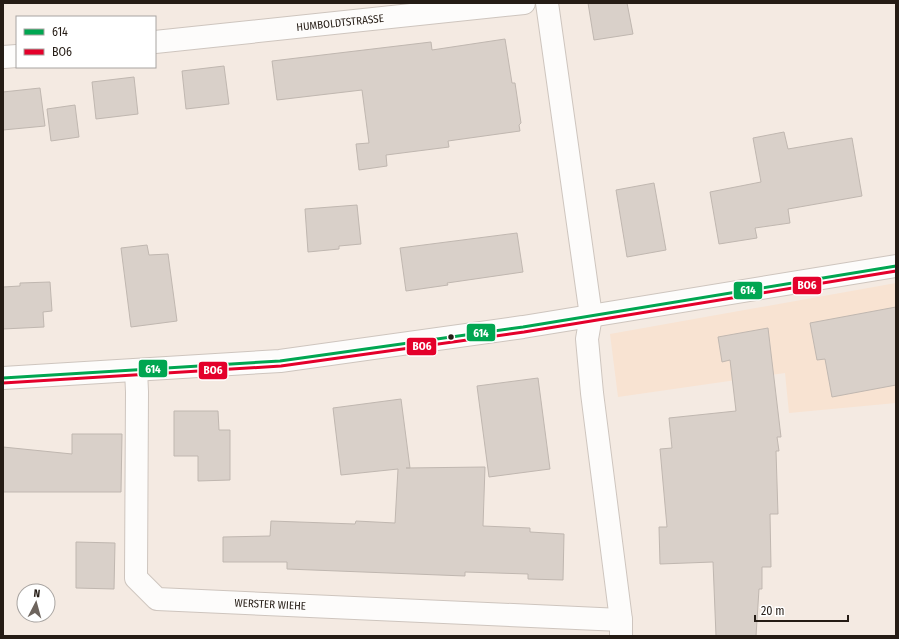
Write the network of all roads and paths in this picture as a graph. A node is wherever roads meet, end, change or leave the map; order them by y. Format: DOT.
graph roads {
  1 [pos="524,3"];
  2 [pos="547,3"];
  3 [pos="156,42"];
  4 [pos="16,56"];
  5 [pos="3,57"];
  6 [pos="896,266"];
  7 [pos="591,316"];
  8 [pos="136,370"];
  9 [pos="3,378"];
  10 [pos="621,628"];
  1 -- 3 [label="street, HUMBOLDTSTRASSE"];
  2 -- 7 [label="street"];
  4 -- 5 [label="street"];
  6 -- 7 [label="street"];
  7 -- 8 [label="street"];
  7 -- 10 [label="street"];
  8 -- 9 [label="street"];
  8 -- 10 [label="street, WERSTER WIEHE"];
}
